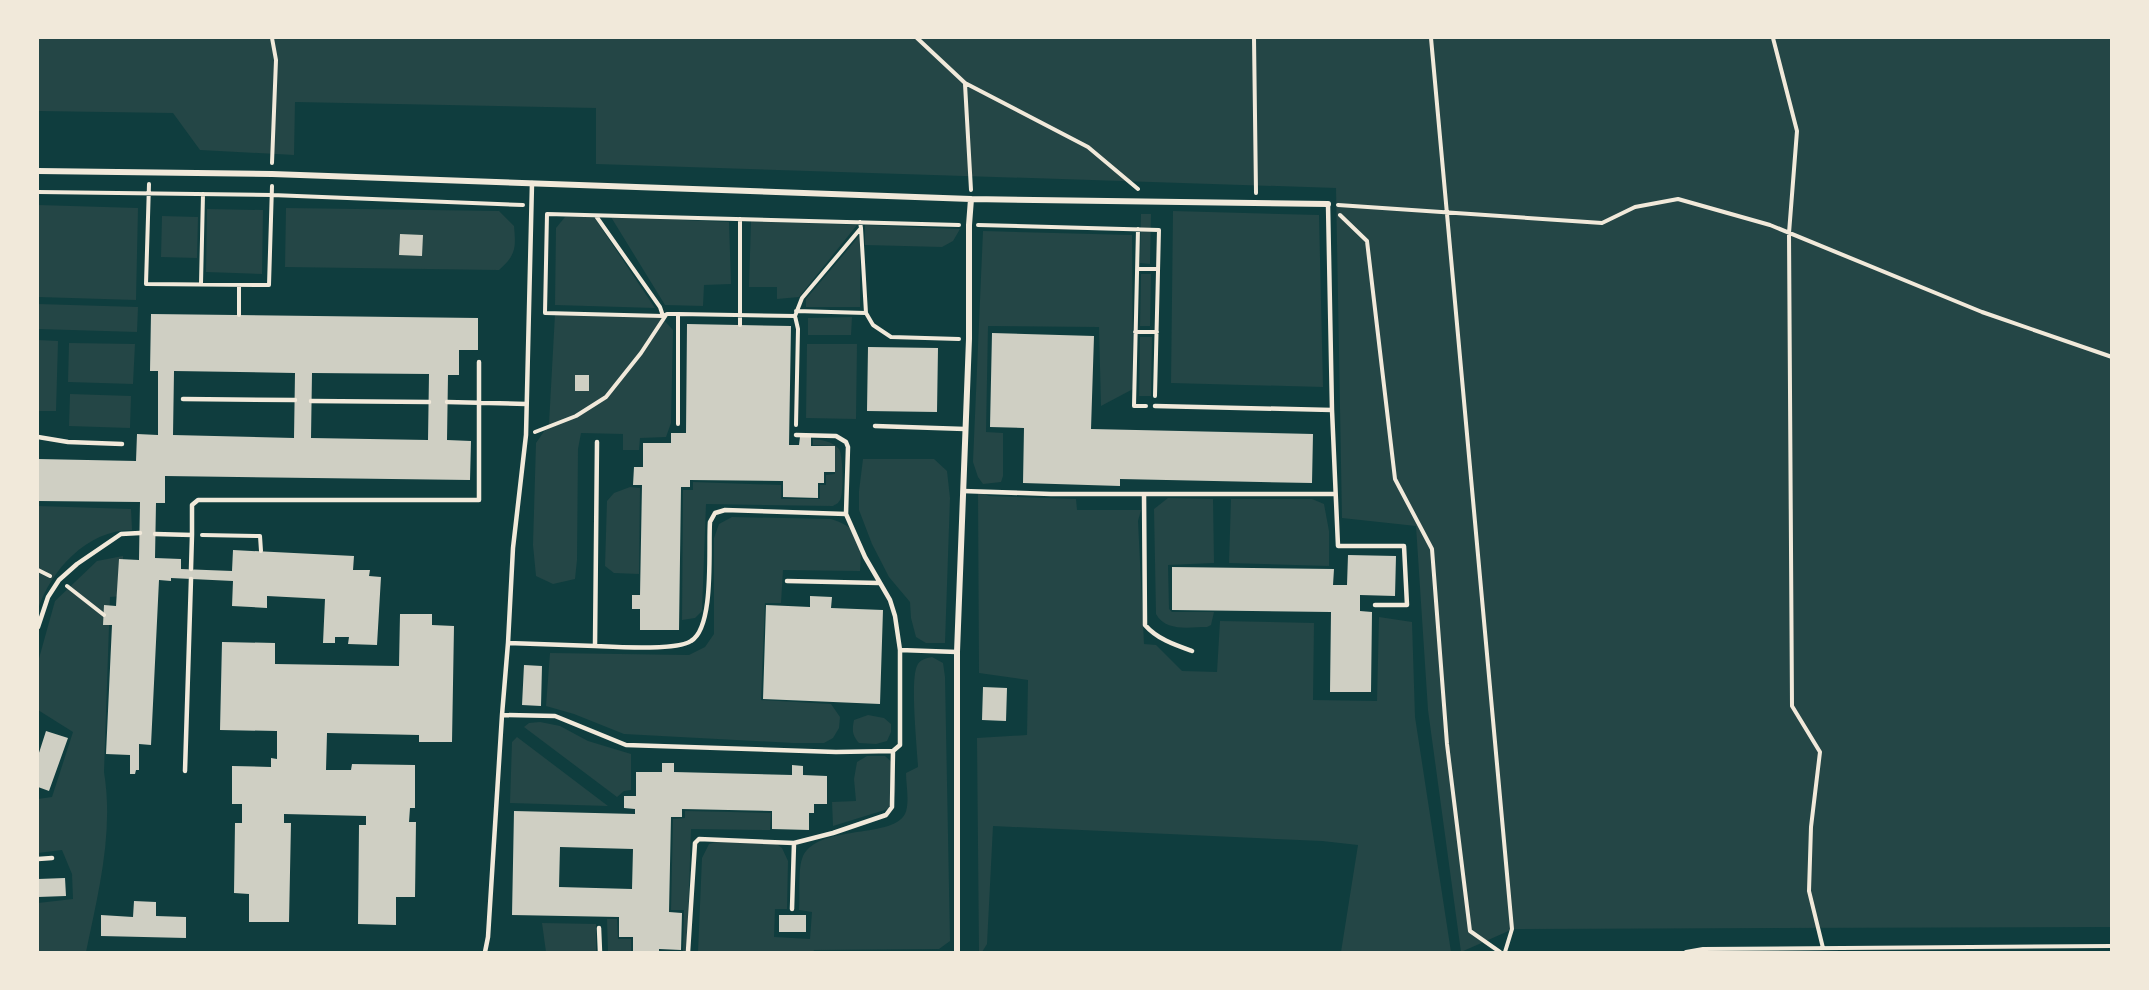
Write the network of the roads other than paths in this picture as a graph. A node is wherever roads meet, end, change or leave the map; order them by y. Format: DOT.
graph roads {
  1 [pos="38,171"];
  2 [pos="532,183"];
  3 [pos="971,199"];
  4 [pos="1328,204"];
  5 [pos="479,362"];
  6 [pos="183,399"];
  7 [pos="295,400"];
  8 [pos="311,401"];
  9 [pos="429,402"];
  10 [pos="447,402"];
  11 [pos="479,403"];
  12 [pos="526,404"];
  13 [pos="1155,406"];
  14 [pos="1332,410"];
  15 [pos="875,426"];
  16 [pos="965,429"];
  17 [pos="796,435"];
  18 [pos="38,437"];
  19 [pos="597,442"];
  20 [pos="122,444"];
  21 [pos="963,491"];
  22 [pos="1144,494"];
  23 [pos="1335,494"];
  24 [pos="846,514"];
  25 [pos="140,533"];
  26 [pos="155,534"];
  27 [pos="192,535"];
  28 [pos="191,569"];
  29 [pos="191,579"];
  30 [pos="787,581"];
  31 [pos="879,584"];
  32 [pos="1375,605"];
  33 [pos="38,627"];
  34 [pos="508,643"];
  35 [pos="595,646"];
  36 [pos="900,650"];
  37 [pos="1192,651"];
  38 [pos="957,652"];
  39 [pos="502,715"];
  40 [pos="893,751"];
  41 [pos="184,771"];
  42 [pos="794,843"];
  43 [pos="52,858"];
  44 [pos="38,859"];
  45 [pos="792,909"];
  46 [pos="599,928"];
  47 [pos="485,952"];
  48 [pos="600,952"];
  49 [pos="688,952"];
  50 [pos="957,952"];
  1 -- 2 [label="street"];
  2 -- 3 [label="street"];
  2 -- 12 [label="lane"];
  3 -- 4 [label="street"];
  3 -- 16 [label="street"];
  4 -- 14 [label="lane"];
  5 -- 11 [label="lane"];
  6 -- 7 [label="lane"];
  8 -- 9 [label="lane"];
  10 -- 11 [label="lane"];
  11 -- 12 [label="lane"];
  11 -- 27 [label="lane"];
  12 -- 34 [label="lane"];
  13 -- 14 [label="lane"];
  14 -- 23 [label="lane"];
  15 -- 16 [label="lane"];
  16 -- 21 [label="street"];
  17 -- 24 [label="lane"];
  18 -- 20 [label="lane"];
  19 -- 35 [label="lane"];
  21 -- 22 [label="lane"];
  21 -- 38 [label="street"];
  22 -- 23 [label="lane"];
  22 -- 37 [label="lane"];
  23 -- 32 [label="lane"];
  24 -- 31 [label="lane"];
  24 -- 35 [label="lane"];
  25 -- 33 [label="lane"];
  26 -- 27 [label="lane"];
  27 -- 28 [label="lane"];
  29 -- 41 [label="lane"];
  30 -- 31 [label="lane"];
  31 -- 36 [label="lane"];
  34 -- 35 [label="lane"];
  34 -- 39 [label="lane"];
  36 -- 38 [label="lane"];
  36 -- 40 [label="lane"];
  38 -- 50 [label="street"];
  39 -- 40 [label="lane"];
  39 -- 47 [label="lane"];
  40 -- 42 [label="lane"];
  42 -- 45 [label="lane"];
  42 -- 49 [label="lane"];
  43 -- 44 [label="lane"];
  46 -- 48 [label="lane"];
}
